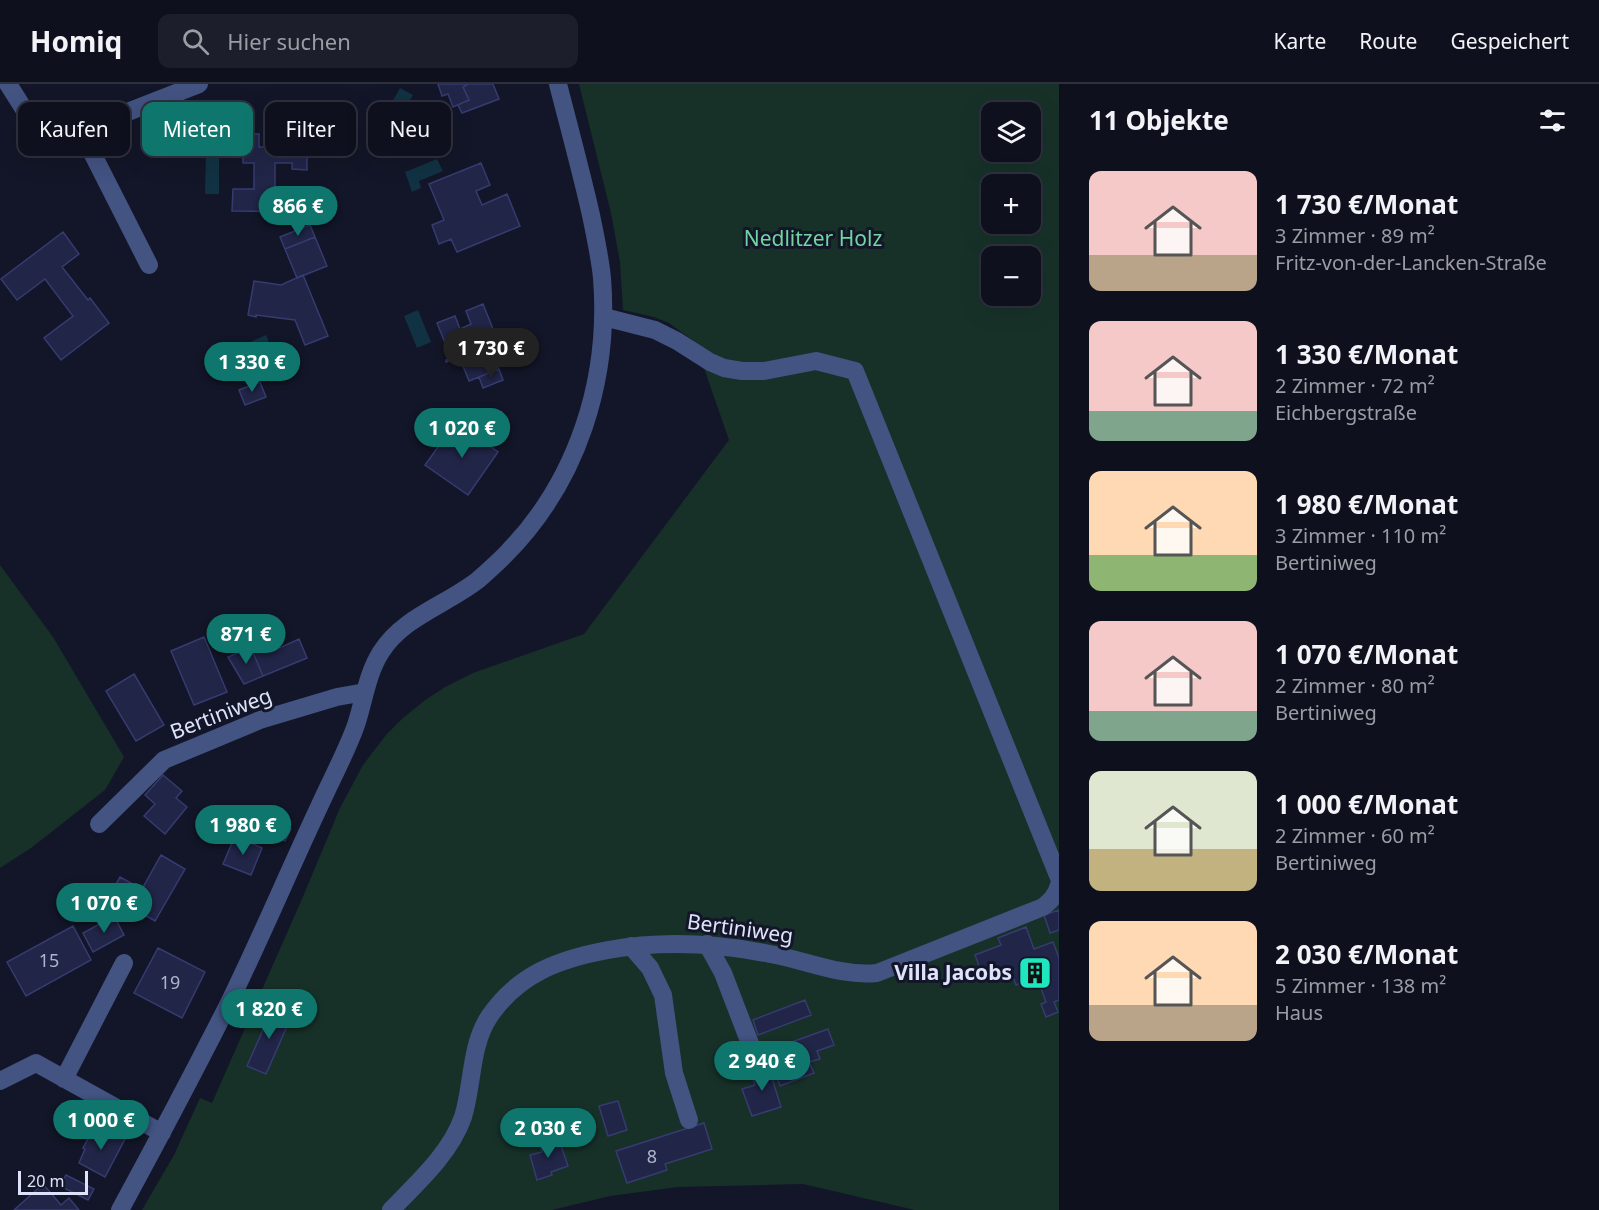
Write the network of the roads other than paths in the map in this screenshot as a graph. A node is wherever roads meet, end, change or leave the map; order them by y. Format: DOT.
graph roads {
  1 [pos="8,84"];
  2 [pos="199,84"];
  3 [pos="558,84"];
  4 [pos="19,102"];
  5 [pos="130,111"];
  6 [pos="94,156"];
  7 [pos="149,265"];
  8 [pos="604,317"];
  9 [pos="365,692"];
  10 [pos="99,824"];
  11 [pos="1059,878"];
  12 [pos="1059,885"];
  13 [pos="707,944"];
  14 [pos="631,946"];
  15 [pos="124,963"];
  16 [pos="754,1054"];
  17 [pos="64,1079"];
  18 [pos="0,1081"];
  19 [pos="689,1120"];
  20 [pos="162,1132"];
  21 [pos="120,1210"];
  22 [pos="391,1210"];
  1 -- 4 [label="street"];
  2 -- 5 [label="street"];
  3 -- 8 [label="street"];
  6 -- 7 [label="street"];
  8 -- 9 [label="street"];
  8 -- 11 [label="street"];
  9 -- 10 [label="street, Bertiniweg"];
  9 -- 20 [label="street"];
  12 -- 13 [label="street, Bertiniweg"];
  13 -- 14 [label="street, Bertiniweg"];
  13 -- 16 [label="street"];
  14 -- 19 [label="street"];
  14 -- 22 [label="street, Bertiniweg"];
  15 -- 17 [label="street"];
  17 -- 18 [label="street"];
  17 -- 20 [label="street"];
  20 -- 21 [label="street"];
}
